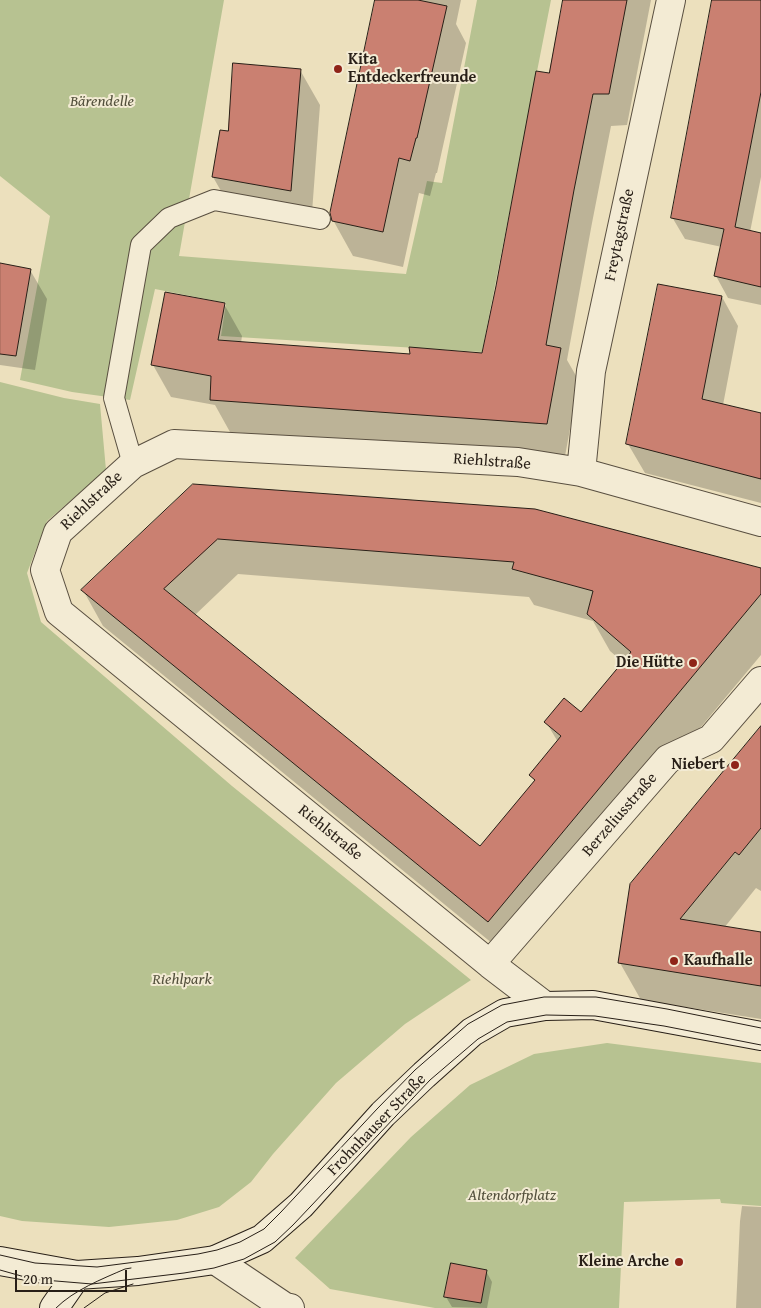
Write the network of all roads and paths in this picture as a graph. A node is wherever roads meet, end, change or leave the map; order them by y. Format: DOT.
graph roads {
  1 [pos="671,0"];
  2 [pos="320,218"];
  3 [pos="133,464"];
  4 [pos="581,472"];
  5 [pos="761,522"];
  6 [pos="761,681"];
  7 [pos="490,964"];
  8 [pos="545,1006"];
  9 [pos="761,1036"];
  10 [pos="215,1260"];
  11 [pos="0,1261"];
  12 [pos="77,1276"];
  13 [pos="54,1308"];
  14 [pos="290,1308"];
  1 -- 4 [label="street, Freytagstraße"];
  2 -- 3 [label="lane"];
  3 -- 4 [label="street, Riehlstraße"];
  3 -- 7 [label="street, Riehlstraße"];
  4 -- 5 [label="street, Riehlstraße"];
  6 -- 7 [label="street, Berzeliusstraße"];
  7 -- 8 [label="street, Riehlstraße"];
  8 -- 9 [label="street, Frohnhauser Straße"];
  8 -- 10 [label="street, Frohnhauser Straße"];
  10 -- 12 [label="street, Frohnhauser Straße"];
  10 -- 14 [label="street"];
  11 -- 12 [label="street, Frohnhauser Straße"];
  12 -- 13 [label="street"];
}
